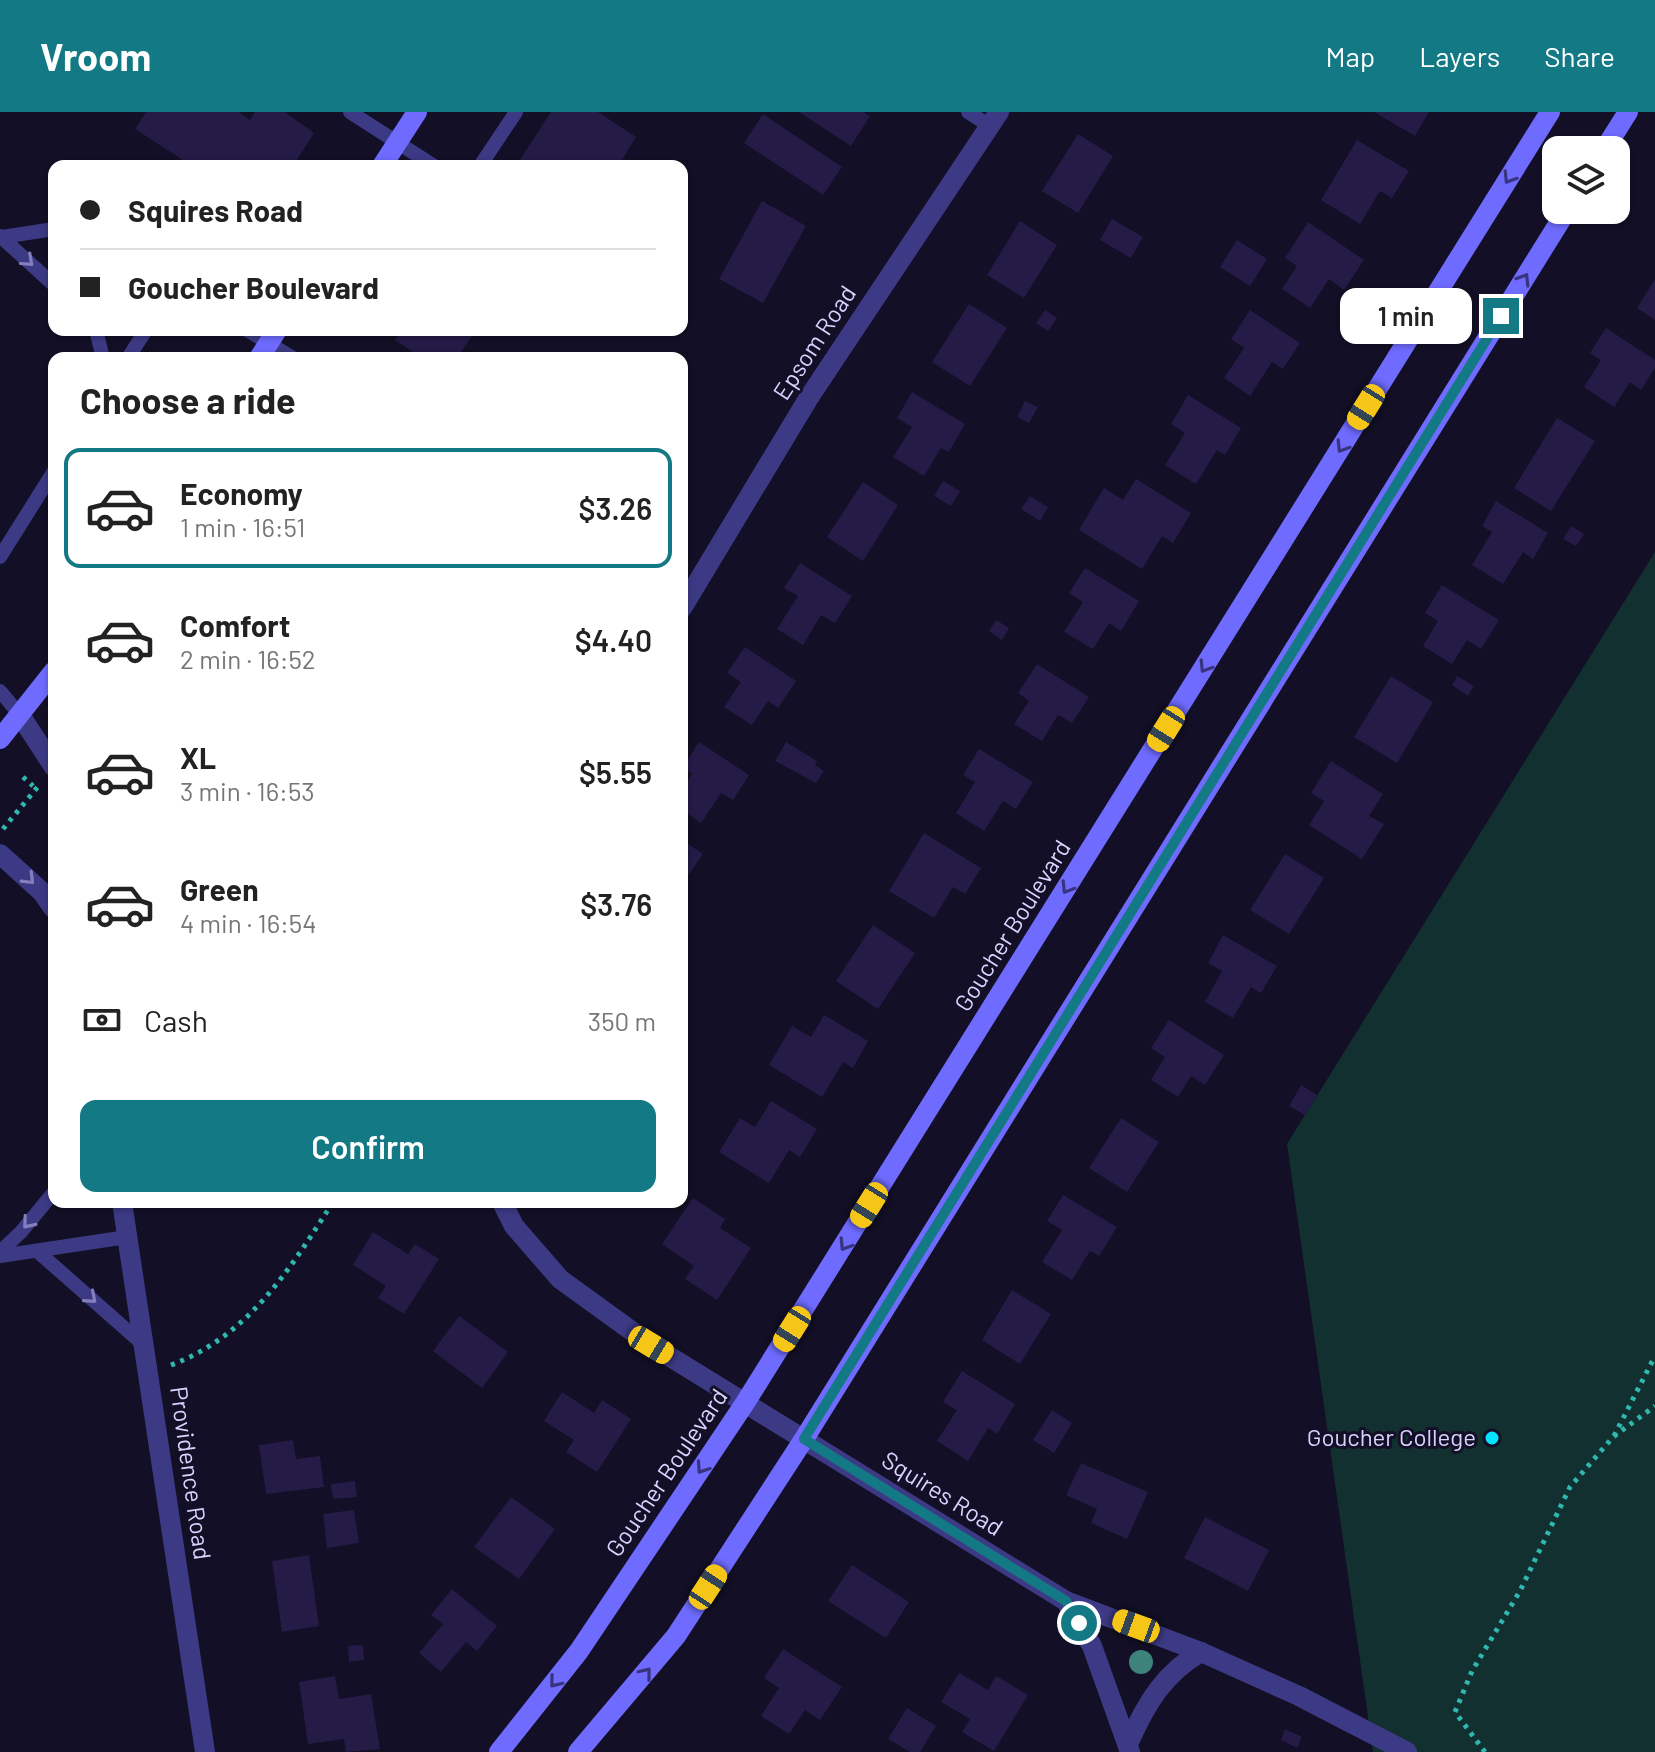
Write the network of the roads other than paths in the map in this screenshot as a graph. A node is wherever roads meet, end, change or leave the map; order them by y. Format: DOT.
graph roads {
  1 [pos="350,112"];
  2 [pos="417,112"];
  3 [pos="516,112"];
  4 [pos="968,112"];
  5 [pos="1550,112"];
  6 [pos="1628,112"];
  7 [pos="994,119"];
  8 [pos="1613,136"];
  9 [pos="397,143"];
  10 [pos="386,160"];
  11 [pos="424,160"];
  12 [pos="484,160"];
  13 [pos="1558,224"];
  14 [pos="48,230"];
  15 [pos="1,237"];
  16 [pos="48,280"];
  17 [pos="48,481"];
  18 [pos="0,557"];
  19 [pos="688,598"];
  20 [pos="48,679"];
  21 [pos="0,691"];
  22 [pos="20,715"];
  23 [pos="0,739"];
  24 [pos="48,758"];
  25 [pos="0,854"];
  26 [pos="48,900"];
  27 [pos="48,1199"];
  28 [pos="123,1208"];
  29 [pos="505,1208"];
  30 [pos="127,1237"];
  31 [pos="37,1251"];
  32 [pos="0,1254"];
  33 [pos="145,1346"];
  34 [pos="745,1403"];
  35 [pos="804,1439"];
  36 [pos="1066,1601"];
  37 [pos="1201,1652"];
  38 [pos="1130,1747"];
  39 [pos="205,1752"];
  40 [pos="499,1752"];
  41 [pos="578,1752"];
  42 [pos="1407,1752"];
  1 -- 9 [label="lane"];
  2 -- 9 [label="main road"];
  3 -- 12 [label="lane"];
  4 -- 7 [label="lane"];
  5 -- 34 [label="main road, Goucher Boulevard, one-way"];
  6 -- 8 [label="main road"];
  7 -- 19 [label="street, Epsom Road"];
  9 -- 10 [label="main road"];
  9 -- 11 [label="lane"];
  35 -- 13 [label="main road, one-way"];
  14 -- 15 [label="lane"];
  15 -- 16 [label="lane, one-way"];
  17 -- 18 [label="lane"];
  20 -- 22 [label="main road"];
  21 -- 22 [label="lane"];
  22 -- 23 [label="main road"];
  22 -- 24 [label="street"];
  25 -- 26 [label="street, one-way"];
  27 -- 32 [label="lane, one-way"];
  28 -- 30 [label="street, Providence Road"];
  29 -- 34 [label="street, Squires Road"];
  30 -- 31 [label="lane"];
  30 -- 33 [label="street, Providence Road"];
  31 -- 32 [label="lane"];
  31 -- 33 [label="lane, one-way"];
  33 -- 39 [label="street, Providence Road"];
  34 -- 35 [label="street, Squires Road"];
  34 -- 40 [label="main road, Goucher Boulevard, one-way"];
  35 -- 36 [label="street, Squires Road"];
  41 -- 35 [label="main road, one-way"];
  36 -- 37 [label="street, Squires Road"];
  36 -- 38 [label="street"];
  37 -- 38 [label="street"];
  37 -- 42 [label="street, Squires Road"];
}
